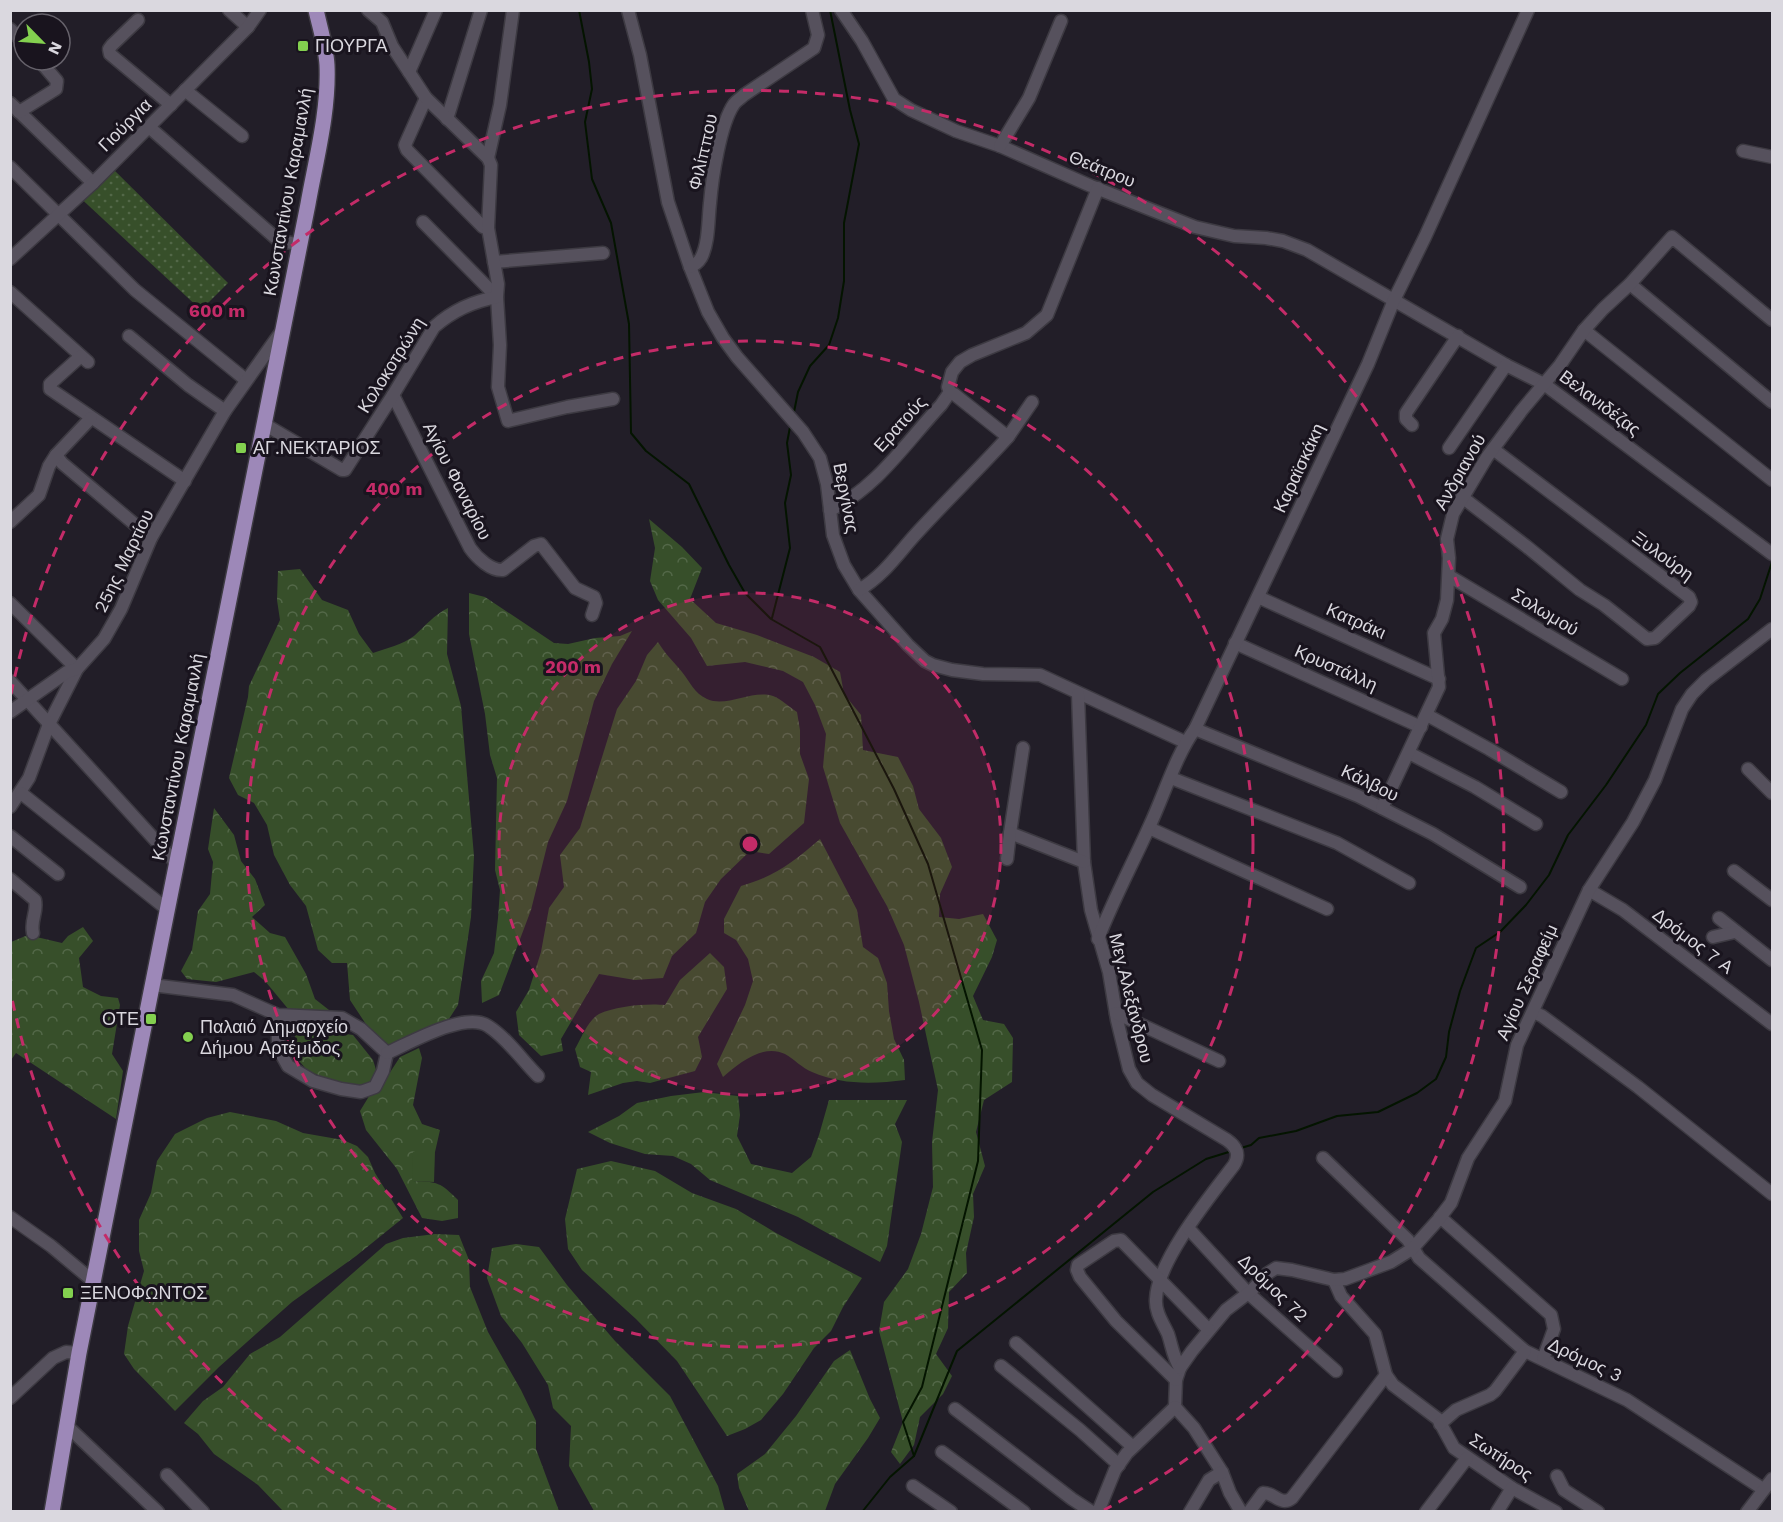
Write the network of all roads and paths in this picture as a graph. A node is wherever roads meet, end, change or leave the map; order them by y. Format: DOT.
graph roads {
  1 [pos="229,10"];
  2 [pos="260,10"];
  3 [pos="316,10"];
  4 [pos="368,10"];
  5 [pos="435,10"];
  6 [pos="481,10"];
  7 [pos="513,10"];
  8 [pos="628,10"];
  9 [pos="812,10"];
  10 [pos="841,10"];
  11 [pos="1528,10"];
  12 [pos="384,16"];
  13 [pos="138,20"];
  14 [pos="1061,21"];
  15 [pos="248,27"];
  16 [pos="49,72"];
  17 [pos="409,72"];
  18 [pos="185,90"];
  19 [pos="426,98"];
  20 [pos="171,105"];
  21 [pos="15,107"];
  22 [pos="447,119"];
  23 [pos="149,127"];
  24 [pos="242,136"];
  25 [pos="1000,146"];
  26 [pos="1743,151"];
  27 [pos="1773,157"];
  28 [pos="488,158"];
  29 [pos="10,167"];
  30 [pos="93,183"];
  31 [pos="1098,188"];
  32 [pos="59,216"];
  33 [pos="423,222"];
  34 [pos="488,228"];
  35 [pos="300,245"];
  36 [pos="13,251"];
  37 [pos="603,253"];
  38 [pos="494,262"];
  39 [pos="690,267"];
  40 [pos="1630,284"];
  41 [pos="10,292"];
  42 [pos="497,297"];
  43 [pos="1394,300"];
  44 [pos="1773,320"];
  45 [pos="1584,330"];
  46 [pos="283,331"];
  47 [pos="129,336"];
  48 [pos="1458,336"];
  49 [pos="276,363"];
  50 [pos="1506,364"];
  51 [pos="256,365"];
  52 [pos="246,380"];
  53 [pos="1544,384"];
  54 [pos="950,392"];
  55 [pos="393,395"];
  56 [pos="613,399"];
  57 [pos="1032,402"];
  58 [pos="1773,402"];
  59 [pos="225,411"];
  60 [pos="92,417"];
  61 [pos="264,424"];
  62 [pos="1412,425"];
  63 [pos="1008,437"];
  64 [pos="1449,448"];
  65 [pos="1493,449"];
  66 [pos="56,455"];
  67 [pos="1773,480"];
  68 [pos="185,482"];
  69 [pos="1462,497"];
  70 [pos="830,510"];
  71 [pos="10,522"];
  72 [pos="151,538"];
  73 [pos="1773,554"];
  74 [pos="1449,576"];
  75 [pos="859,590"];
  76 [pos="1258,597"];
  77 [pos="10,603"];
  78 [pos="592,615"];
  79 [pos="1773,629"];
  80 [pos="1235,643"];
  81 [pos="76,669"];
  82 [pos="1439,679"];
  83 [pos="1622,679"];
  84 [pos="10,681"];
  85 [pos="1078,694"];
  86 [pos="28,701"];
  87 [pos="10,712"];
  88 [pos="1424,721"];
  89 [pos="49,724"];
  90 [pos="1195,729"];
  91 [pos="1185,742"];
  92 [pos="1023,748"];
  93 [pos="1409,753"];
  94 [pos="1748,769"];
  95 [pos="1171,778"];
  96 [pos="1561,792"];
  97 [pos="21,793"];
  98 [pos="1773,793"];
  99 [pos="10,807"];
  100 [pos="1382,808"];
  101 [pos="1536,824"];
  102 [pos="1149,828"];
  103 [pos="1010,833"];
  104 [pos="10,836"];
  105 [pos="1007,859"];
  106 [pos="1084,862"];
  107 [pos="177,864"];
  108 [pos="1734,872"];
  109 [pos="58,874"];
  110 [pos="10,879"];
  111 [pos="1409,883"];
  112 [pos="1520,887"];
  113 [pos="1589,890"];
  114 [pos="1773,900"];
  115 [pos="1327,909"];
  116 [pos="168,910"];
  117 [pos="1719,918"];
  118 [pos="1735,932"];
  119 [pos="33,933"];
  120 [pos="1713,937"];
  121 [pos="1098,939"];
  122 [pos="1773,960"];
  123 [pos="152,986"];
  124 [pos="1533,1012"];
  125 [pos="1116,1013"];
  126 [pos="278,1015"];
  127 [pos="1773,1024"];
  128 [pos="387,1053"];
  129 [pos="1220,1062"];
  130 [pos="538,1076"];
  131 [pos="1323,1158"];
  132 [pos="1773,1194"];
  133 [pos="10,1217"];
  134 [pos="1440,1217"];
  135 [pos="1188,1228"];
  136 [pos="1411,1246"];
  137 [pos="1334,1280"];
  138 [pos="93,1281"];
  139 [pos="1160,1281"];
  140 [pos="1248,1293"];
  141 [pos="1209,1330"];
  142 [pos="1016,1343"];
  143 [pos="1525,1351"];
  144 [pos="79,1353"];
  145 [pos="1543,1359"];
  146 [pos="1001,1366"];
  147 [pos="1336,1371"];
  148 [pos="1178,1374"];
  149 [pos="1386,1375"];
  150 [pos="10,1398"];
  151 [pos="1175,1407"];
  152 [pos="955,1409"];
  153 [pos="1440,1424"];
  154 [pos="66,1425"];
  155 [pos="1133,1447"];
  156 [pos="942,1452"];
  157 [pos="1467,1458"];
  158 [pos="1119,1465"];
  159 [pos="1222,1472"];
  160 [pos="167,1476"];
  161 [pos="1557,1476"];
  162 [pos="1773,1479"];
  163 [pos="914,1486"];
  164 [pos="1512,1488"];
  165 [pos="1763,1489"];
  166 [pos="52,1512"];
  167 [pos="158,1512"];
  168 [pos="203,1512"];
  169 [pos="951,1512"];
  170 [pos="1023,1512"];
  171 [pos="1092,1512"];
  172 [pos="1098,1512"];
  173 [pos="1190,1512"];
  174 [pos="1241,1512"];
  175 [pos="1249,1512"];
  176 [pos="1426,1512"];
  177 [pos="1497,1512"];
  178 [pos="1556,1512"];
  179 [pos="1598,1512"];
  180 [pos="1747,1512"];
  1 -- 15 [label="street"];
  2 -- 15 [label="street, Γιούργια"];
  3 -- 35 [label="main road, Κωνσταντίνου Καραμανλή"];
  4 -- 12 [label="street"];
  5 -- 17 [label="street"];
  6 -- 22 [label="street"];
  7 -- 28 [label="street"];
  8 -- 39 [label="street, Βεργίνας"];
  9 -- 39 [label="street, Φιλίππου"];
  10 -- 25 [label="street, Θεάτρου"];
  11 -- 43 [label="street, Καραϊσκάκη"];
  12 -- 17 [label="street"];
  13 -- 20 [label="street"];
  14 -- 25 [label="street"];
  15 -- 18 [label="street, Γιούργια"];
  16 -- 21 [label="street"];
  17 -- 19 [label="street"];
  18 -- 20 [label="street, Γιούργια"];
  18 -- 24 [label="street"];
  19 -- 22 [label="street"];
  19 -- 34 [label="street"];
  20 -- 23 [label="street, Γιούργια"];
  21 -- 30 [label="street"];
  22 -- 28 [label="street"];
  23 -- 30 [label="street, Γιούργια"];
  23 -- 35 [label="street"];
  25 -- 31 [label="street, Θεάτρου"];
  26 -- 27 [label="street"];
  28 -- 34 [label="street"];
  29 -- 32 [label="street"];
  30 -- 32 [label="street, Γιούργια"];
  31 -- 43 [label="street, Θεάτρου"];
  31 -- 54 [label="street, Ερατούς"];
  32 -- 36 [label="street, Γιούργια"];
  32 -- 52 [label="street"];
  33 -- 42 [label="street"];
  34 -- 38 [label="street"];
  35 -- 46 [label="main road, Κωνσταντίνου Καραμανλή"];
  37 -- 38 [label="street"];
  38 -- 42 [label="street"];
  39 -- 70 [label="street, Βεργίνας"];
  40 -- 44 [label="street, Ανδριανού"];
  40 -- 45 [label="street, Ανδριανού"];
  40 -- 58 [label="street"];
  41 -- 60 [label="street"];
  42 -- 55 [label="street, Κολοκοτρώνη"];
  42 -- 56 [label="street"];
  43 -- 48 [label="street, Βελανιδέζας"];
  43 -- 76 [label="street, Καραϊσκάκη"];
  45 -- 53 [label="street, Ανδριανού"];
  45 -- 67 [label="street"];
  46 -- 49 [label="main road, Κωνσταντίνου Καραμανλή"];
  46 -- 51 [label="street, 25ης Μαρτίου"];
  47 -- 59 [label="street"];
  48 -- 50 [label="street, Βελανιδέζας"];
  48 -- 62 [label="street"];
  49 -- 51 [label="street"];
  49 -- 61 [label="main road, Κωνσταντίνου Καραμανλή"];
  50 -- 53 [label="street, Βελανιδέζας"];
  50 -- 64 [label="street"];
  51 -- 52 [label="street, 25ης Μαρτίου"];
  52 -- 59 [label="street, 25ης Μαρτίου"];
  53 -- 65 [label="street, Ανδριανού"];
  53 -- 73 [label="street, Βελανιδέζας"];
  54 -- 63 [label="street"];
  54 -- 70 [label="street, Ερατούς"];
  55 -- 61 [label="street, Κολοκοτρώνη"];
  55 -- 78 [label="street, Αγίου Φαναρίου"];
  57 -- 63 [label="street"];
  59 -- 68 [label="street, 25ης Μαρτίου"];
  60 -- 66 [label="street"];
  60 -- 68 [label="street"];
  61 -- 107 [label="main road, Κωνσταντίνου Καραμανλή"];
  63 -- 75 [label="street"];
  65 -- 69 [label="street, Ανδριανού"];
  65 -- 69 [label="street, Ξυλούρη"];
  66 -- 71 [label="street"];
  66 -- 72 [label="street"];
  68 -- 72 [label="street, 25ης Μαρτίου"];
  69 -- 74 [label="street, Ανδριανού"];
  70 -- 75 [label="street, Βεργίνας"];
  72 -- 81 [label="street, 25ης Μαρτίου"];
  74 -- 82 [label="street, Ανδριανού"];
  74 -- 83 [label="street, Σολωμού"];
  75 -- 85 [label="street, Βεργίνας"];
  76 -- 80 [label="street, Καραϊσκάκη"];
  76 -- 82 [label="street, Κατράκι"];
  77 -- 81 [label="street"];
  79 -- 113 [label="street, Αγίου Σεραφείμ"];
  80 -- 88 [label="street, Κρυστάλλη"];
  80 -- 90 [label="street, Καραϊσκάκη"];
  81 -- 86 [label="street, 25ης Μαρτίου"];
  81 -- 89 [label="street"];
  82 -- 88 [label="street, Ανδριανού"];
  84 -- 86 [label="street"];
  85 -- 91 [label="street, Βεργίνας"];
  85 -- 106 [label="street, Μεγ.Αλεξάνδρου"];
  86 -- 87 [label="street, 25ης Μαρτίου"];
  86 -- 89 [label="street"];
  88 -- 93 [label="street, Ανδριανού"];
  88 -- 96 [label="street, Κρυστάλλη"];
  89 -- 97 [label="street"];
  89 -- 107 [label="street"];
  90 -- 91 [label="street, Καραϊσκάκη"];
  90 -- 100 [label="street, Κάλβου"];
  91 -- 95 [label="street, Καραϊσκάκη"];
  92 -- 103 [label="street"];
  93 -- 100 [label="street, Ανδριανού"];
  93 -- 101 [label="street"];
  94 -- 98 [label="street"];
  95 -- 102 [label="street, Καραϊσκάκη"];
  95 -- 111 [label="street"];
  97 -- 99 [label="street"];
  97 -- 116 [label="street"];
  100 -- 112 [label="street, Κάλβου"];
  102 -- 115 [label="street"];
  102 -- 121 [label="street, Καραϊσκάκη"];
  103 -- 105 [label="street"];
  103 -- 106 [label="street"];
  104 -- 109 [label="street"];
  106 -- 121 [label="street, Μεγ.Αλεξάνδρου"];
  107 -- 116 [label="main road, Κωνσταντίνου Καραμανλή"];
  108 -- 114 [label="street"];
  110 -- 119 [label="street"];
  113 -- 124 [label="street, Αγίου Σεραφείμ"];
  113 -- 127 [label="street, Δρόμος 7 Α"];
  116 -- 123 [label="main road, Κωνσταντίνου Καραμανλή"];
  117 -- 118 [label="street"];
  118 -- 120 [label="street"];
  118 -- 122 [label="street"];
  121 -- 125 [label="street, Μεγ.Αλεξάνδρου"];
  123 -- 126 [label="street"];
  123 -- 138 [label="main road, Κωνσταντίνου Καραμανλή"];
  124 -- 132 [label="street"];
  124 -- 134 [label="street, Αγίου Σεραφείμ"];
  125 -- 129 [label="street"];
  125 -- 135 [label="street, Μεγ.Αλεξάνδρου"];
  126 -- 128 [label="street"];
  126 -- 128 [label="street"];
  128 -- 130 [label="street"];
  131 -- 136 [label="street, Δρόμος 3"];
  133 -- 138 [label="street"];
  134 -- 136 [label="street, Αγίου Σεραφείμ"];
  134 -- 145 [label="street"];
  135 -- 139 [label="street, Μεγ.Αλεξάνδρου"];
  135 -- 140 [label="street, Δρόμος 72"];
  136 -- 137 [label="street, Αγίου Σεραφείμ"];
  136 -- 143 [label="street, Δρόμος 3"];
  137 -- 140 [label="street, Αγίου Σεραφείμ"];
  137 -- 149 [label="street"];
  138 -- 144 [label="main road, Κωνσταντίνου Καραμανλή"];
  139 -- 141 [label="street"];
  139 -- 148 [label="street, Μεγ.Αλεξάνδρου"];
  139 -- 148 [label="street"];
  140 -- 141 [label="street, Αγίου Σεραφείμ"];
  140 -- 147 [label="street, Δρόμος 72"];
  141 -- 148 [label="street, Αγίου Σεραφείμ"];
  142 -- 155 [label="street"];
  143 -- 145 [label="street, Δρόμος 3"];
  143 -- 153 [label="street"];
  144 -- 150 [label="street"];
  144 -- 154 [label="main road, Κωνσταντίνου Καραμανλή"];
  145 -- 165 [label="street, Δρόμος 3"];
  146 -- 158 [label="street"];
  148 -- 151 [label="street, Μεγ.Αλεξάνδρου"];
  149 -- 153 [label="street, Σωτήρος"];
  149 -- 175 [label="street"];
  151 -- 155 [label="street"];
  151 -- 159 [label="street"];
  152 -- 171 [label="street"];
  153 -- 157 [label="street, Σωτήρος"];
  154 -- 166 [label="main road, Κωνσταντίνου Καραμανλή"];
  154 -- 167 [label="street"];
  155 -- 158 [label="street"];
  156 -- 170 [label="street"];
  157 -- 164 [label="street, Σωτήρος"];
  157 -- 176 [label="street"];
  158 -- 172 [label="street"];
  159 -- 173 [label="street"];
  159 -- 174 [label="street"];
  160 -- 168 [label="street"];
  161 -- 179 [label="street"];
  162 -- 165 [label="street"];
  163 -- 169 [label="street"];
  164 -- 177 [label="street"];
  164 -- 178 [label="street, Σωτήρος"];
  165 -- 180 [label="street"];
}
